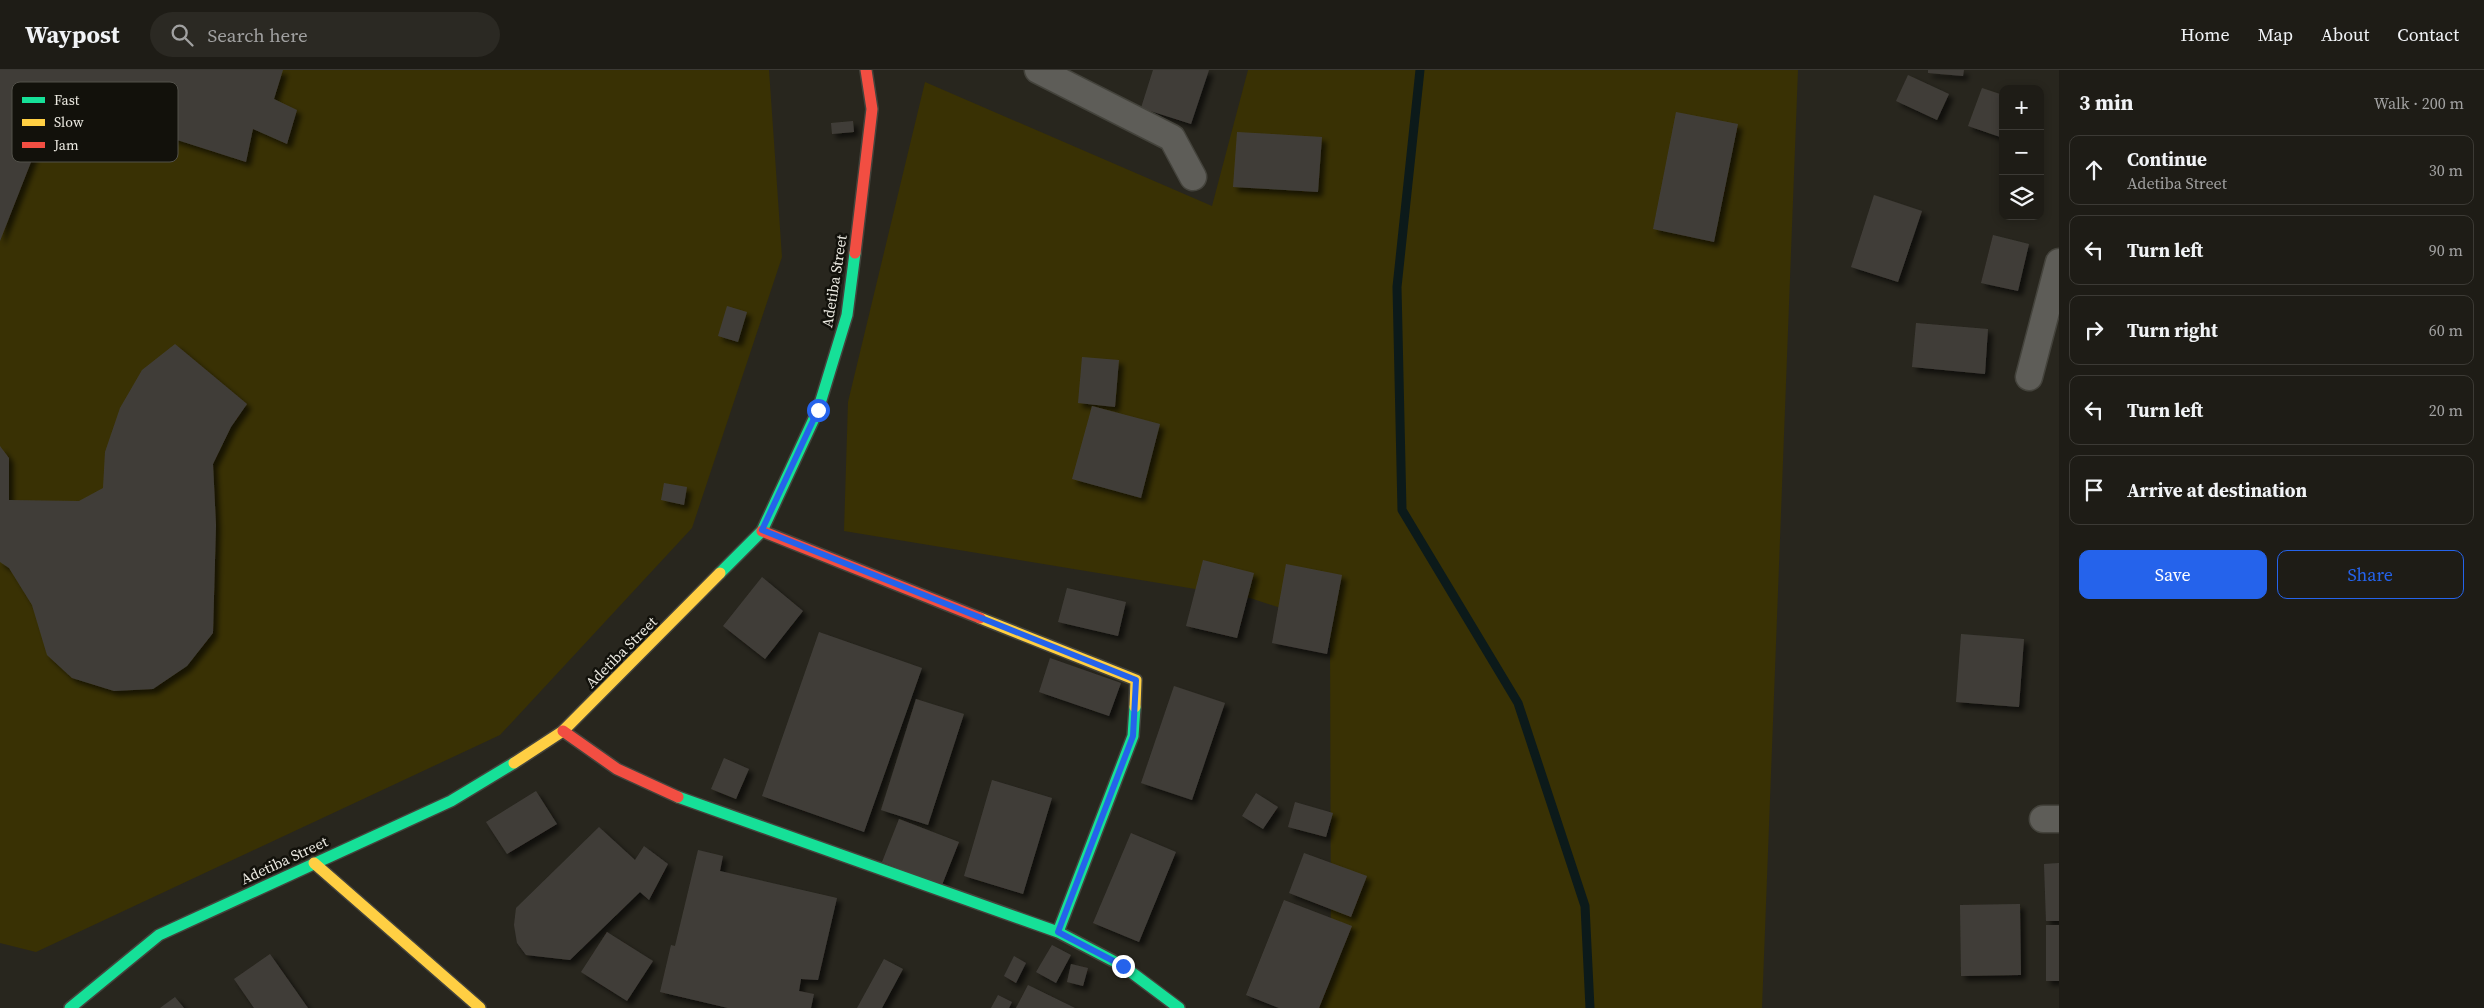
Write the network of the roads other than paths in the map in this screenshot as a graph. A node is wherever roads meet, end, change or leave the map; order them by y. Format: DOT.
graph roads {
  1 [pos="866,70"];
  2 [pos="1038,70"];
  3 [pos="1192,177"];
  4 [pos="2059,262"];
  5 [pos="2030,377"];
  6 [pos="762,530"];
  7 [pos="563,730"];
  8 [pos="314,863"];
  9 [pos="1058,932"];
  10 [pos="70,1008"];
  11 [pos="480,1008"];
  12 [pos="1179,1008"];
  1 -- 6 [label="street, Adetiba Street"];
  2 -- 3 [label="street"];
  4 -- 5 [label="street"];
  6 -- 7 [label="street, Adetiba Street"];
  6 -- 9 [label="street"];
  7 -- 8 [label="street, Adetiba Street"];
  7 -- 9 [label="street"];
  8 -- 10 [label="street, Adetiba Street"];
  8 -- 11 [label="street"];
  9 -- 12 [label="street"];
}
